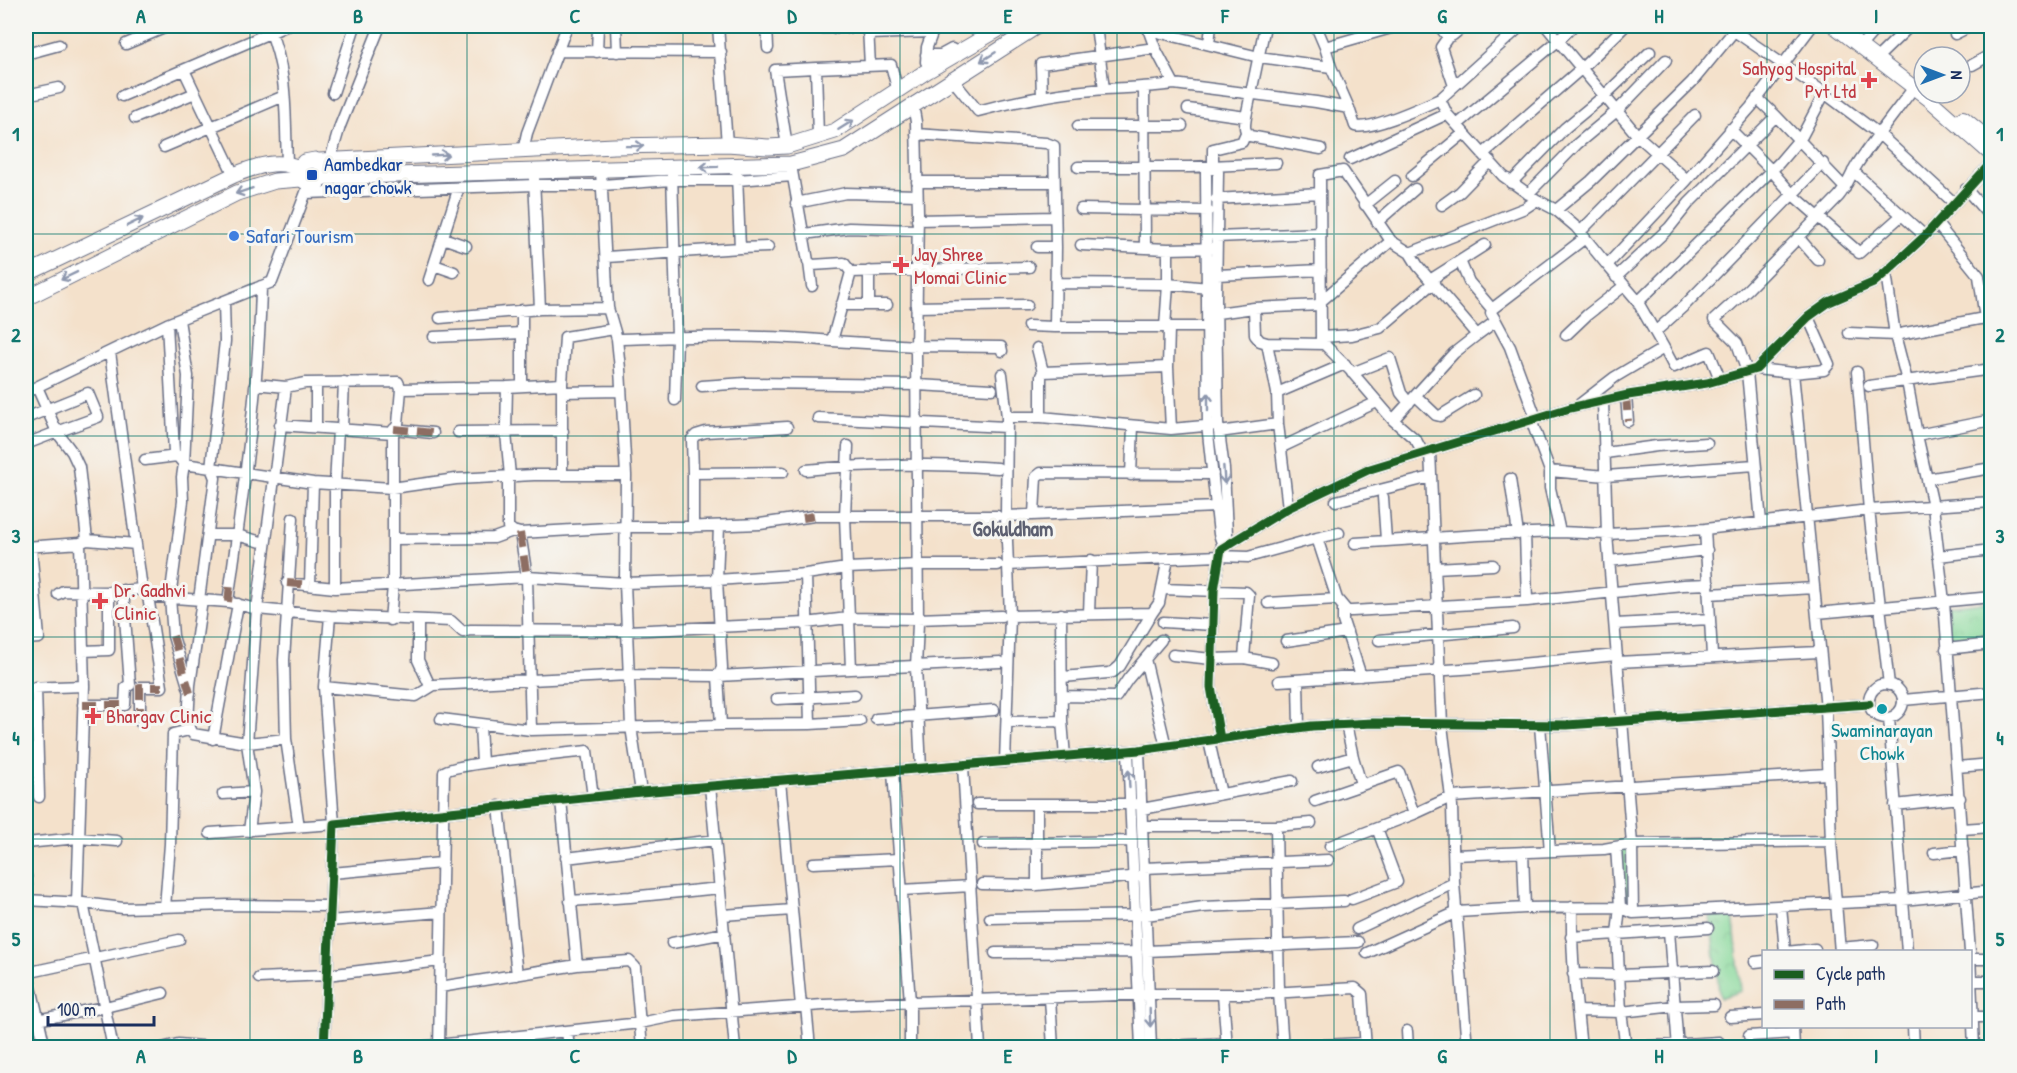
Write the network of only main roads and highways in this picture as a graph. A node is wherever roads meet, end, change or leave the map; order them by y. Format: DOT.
graph roads {
  1 [pos="1004,26"];
  2 [pos="1037,26"];
  3 [pos="1834,26"];
  4 [pos="1845,26"];
  5 [pos="927,71"];
  6 [pos="1912,80"];
  7 [pos="1912,81"];
  8 [pos="903,88"];
  9 [pos="936,89"];
  10 [pos="1939,105"];
  11 [pos="1946,105"];
  12 [pos="911,106"];
  13 [pos="1992,141"];
  14 [pos="1992,155"];
  15 [pos="324,161"];
  16 [pos="301,177"];
  17 [pos="323,177"];
  18 [pos="26,274"];
  19 [pos="26,298"];
  1 -- 5 [label="highway"];
  2 -- 9 [label="highway, one-way"];
  3 -- 7 [label="main road"];
  4 -- 6 [label="main road"];
  5 -- 8 [label="highway"];
  5 -- 9 [label="highway"];
  8 -- 12 [label="highway"];
  15 -- 8 [label="highway, one-way"];
  9 -- 12 [label="highway"];
  10 -- 14 [label="main road"];
  11 -- 13 [label="main road"];
  12 -- 17 [label="highway"];
  15 -- 16 [label="highway"];
  15 -- 17 [label="highway"];
  16 -- 17 [label="highway"];
  18 -- 16 [label="highway, one-way"];
  16 -- 19 [label="highway, one-way"];
}
